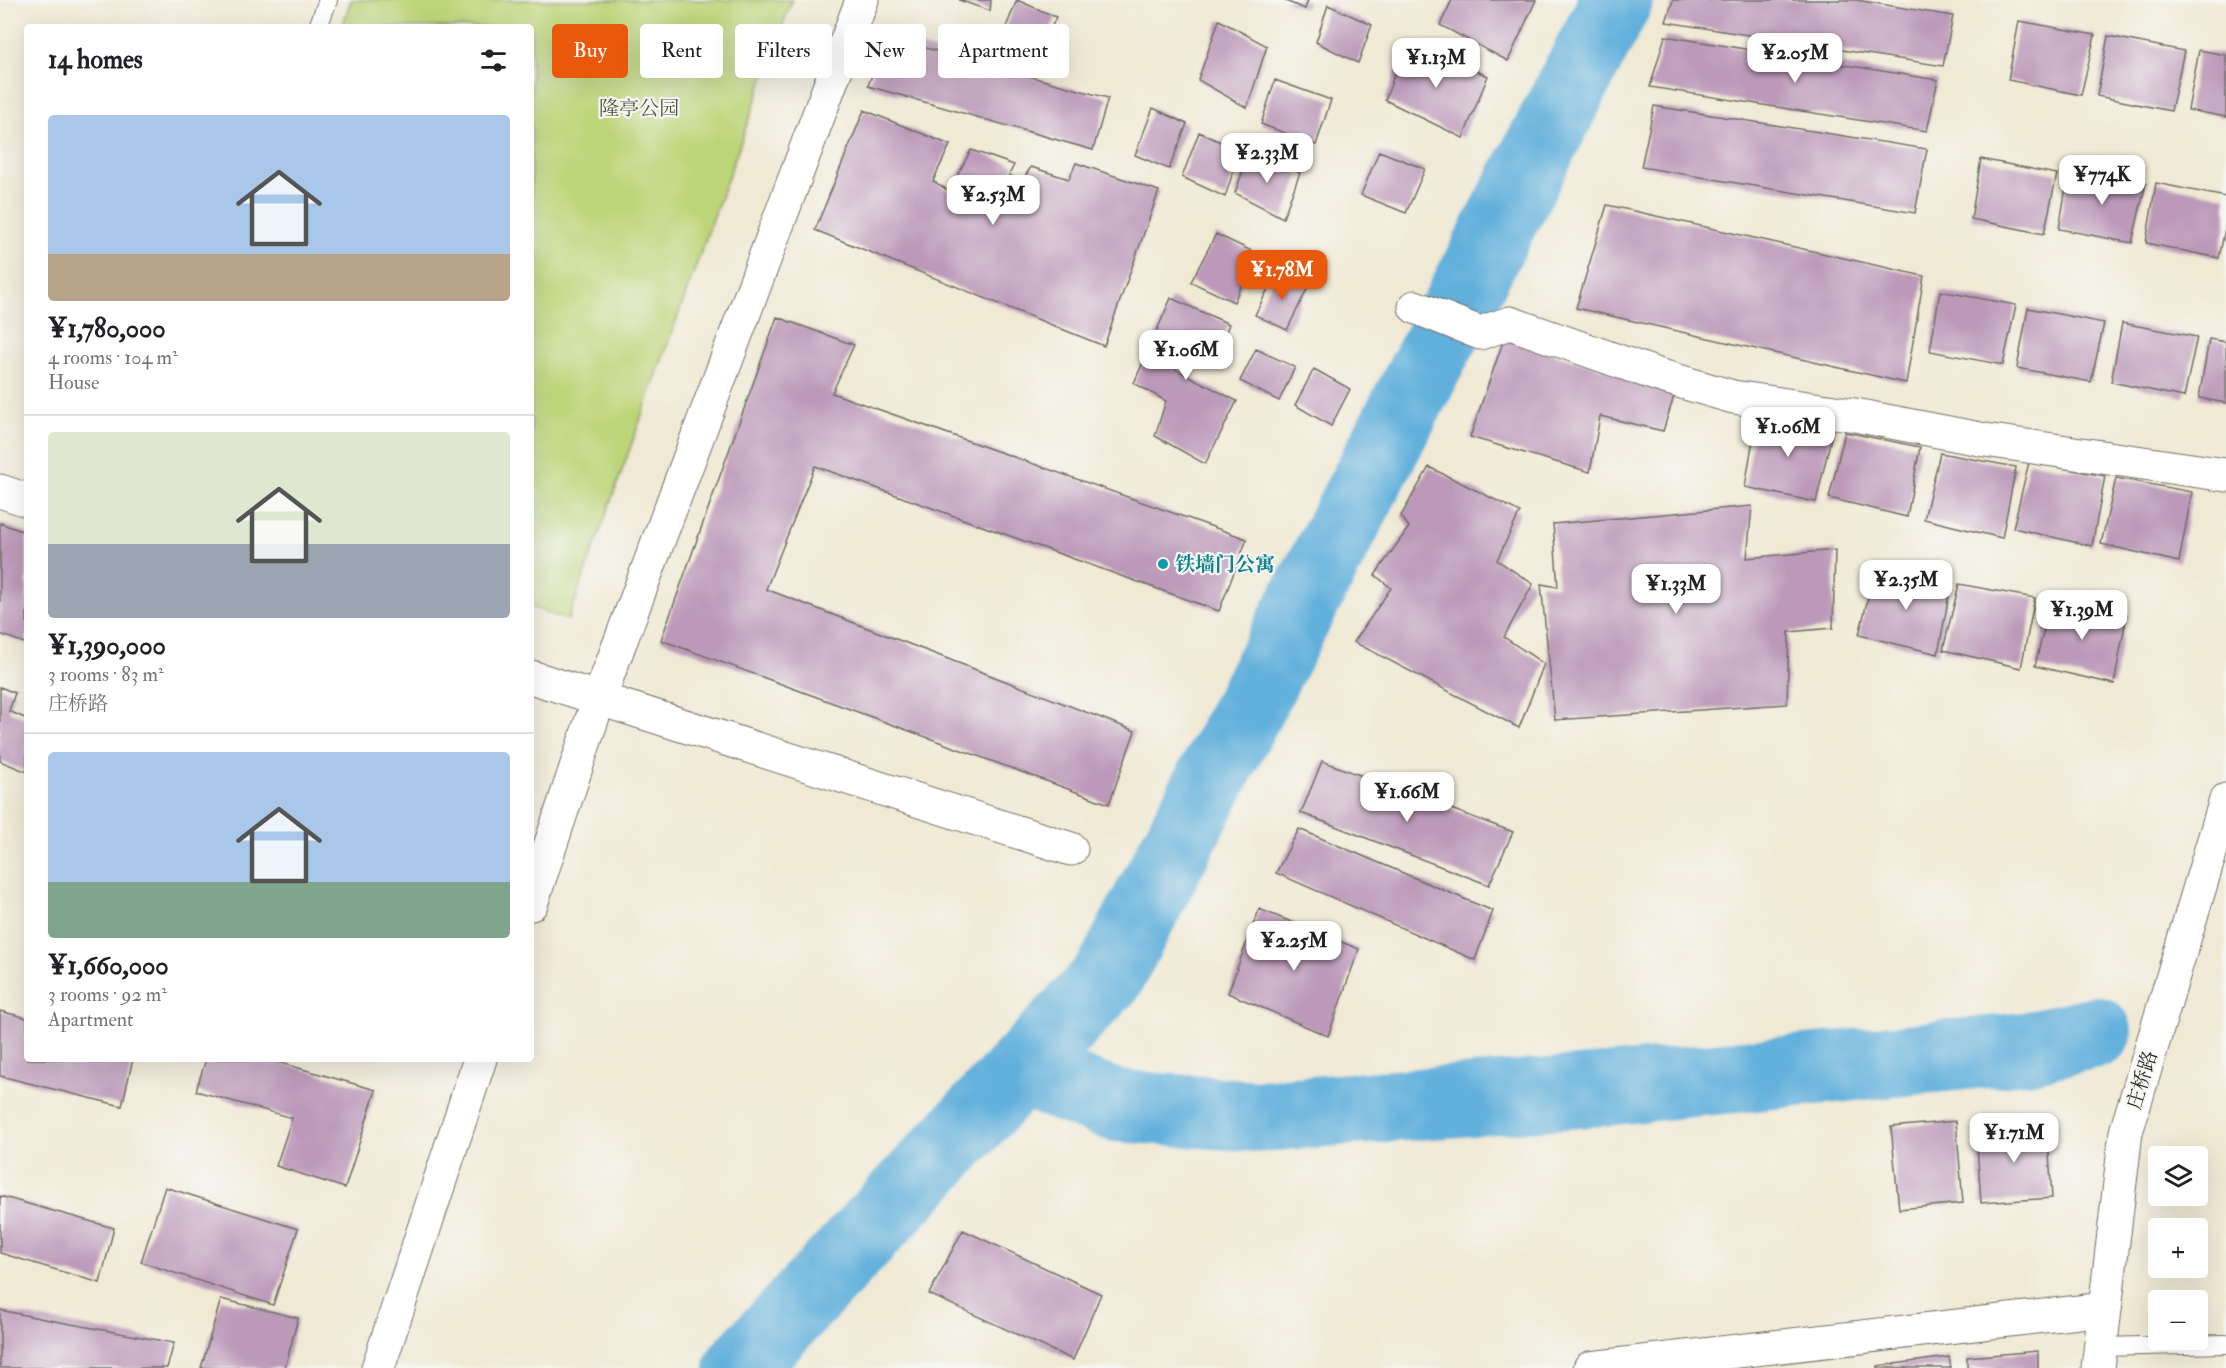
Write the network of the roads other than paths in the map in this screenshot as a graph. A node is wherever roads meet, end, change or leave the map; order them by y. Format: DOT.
graph roads {
  1 [pos="328,0"];
  2 [pos="862,0"];
  3 [pos="319,24"];
  4 [pos="1415,307"];
  5 [pos="2226,476"];
  6 [pos="0,491"];
  7 [pos="24,499"];
  8 [pos="534,678"];
  9 [pos="598,701"];
  10 [pos="2226,800"];
  11 [pos="1071,849"];
  12 [pos="534,895"];
  13 [pos="479,1062"];
  14 [pos="2104,1309"];
  15 [pos="2226,1344"];
  16 [pos="2099,1357"];
  17 [pos="378,1368"];
  18 [pos="1590,1368"];
  1 -- 3 [label="lane"];
  2 -- 9 [label="street"];
  4 -- 5 [label="street"];
  6 -- 7 [label="street"];
  8 -- 9 [label="street"];
  9 -- 11 [label="street"];
  9 -- 12 [label="street"];
  10 -- 14 [label="street, 庄桥路"];
  13 -- 17 [label="street"];
  14 -- 16 [label="street, 庄桥路"];
  14 -- 18 [label="street"];
  15 -- 16 [label="lane"];
}
